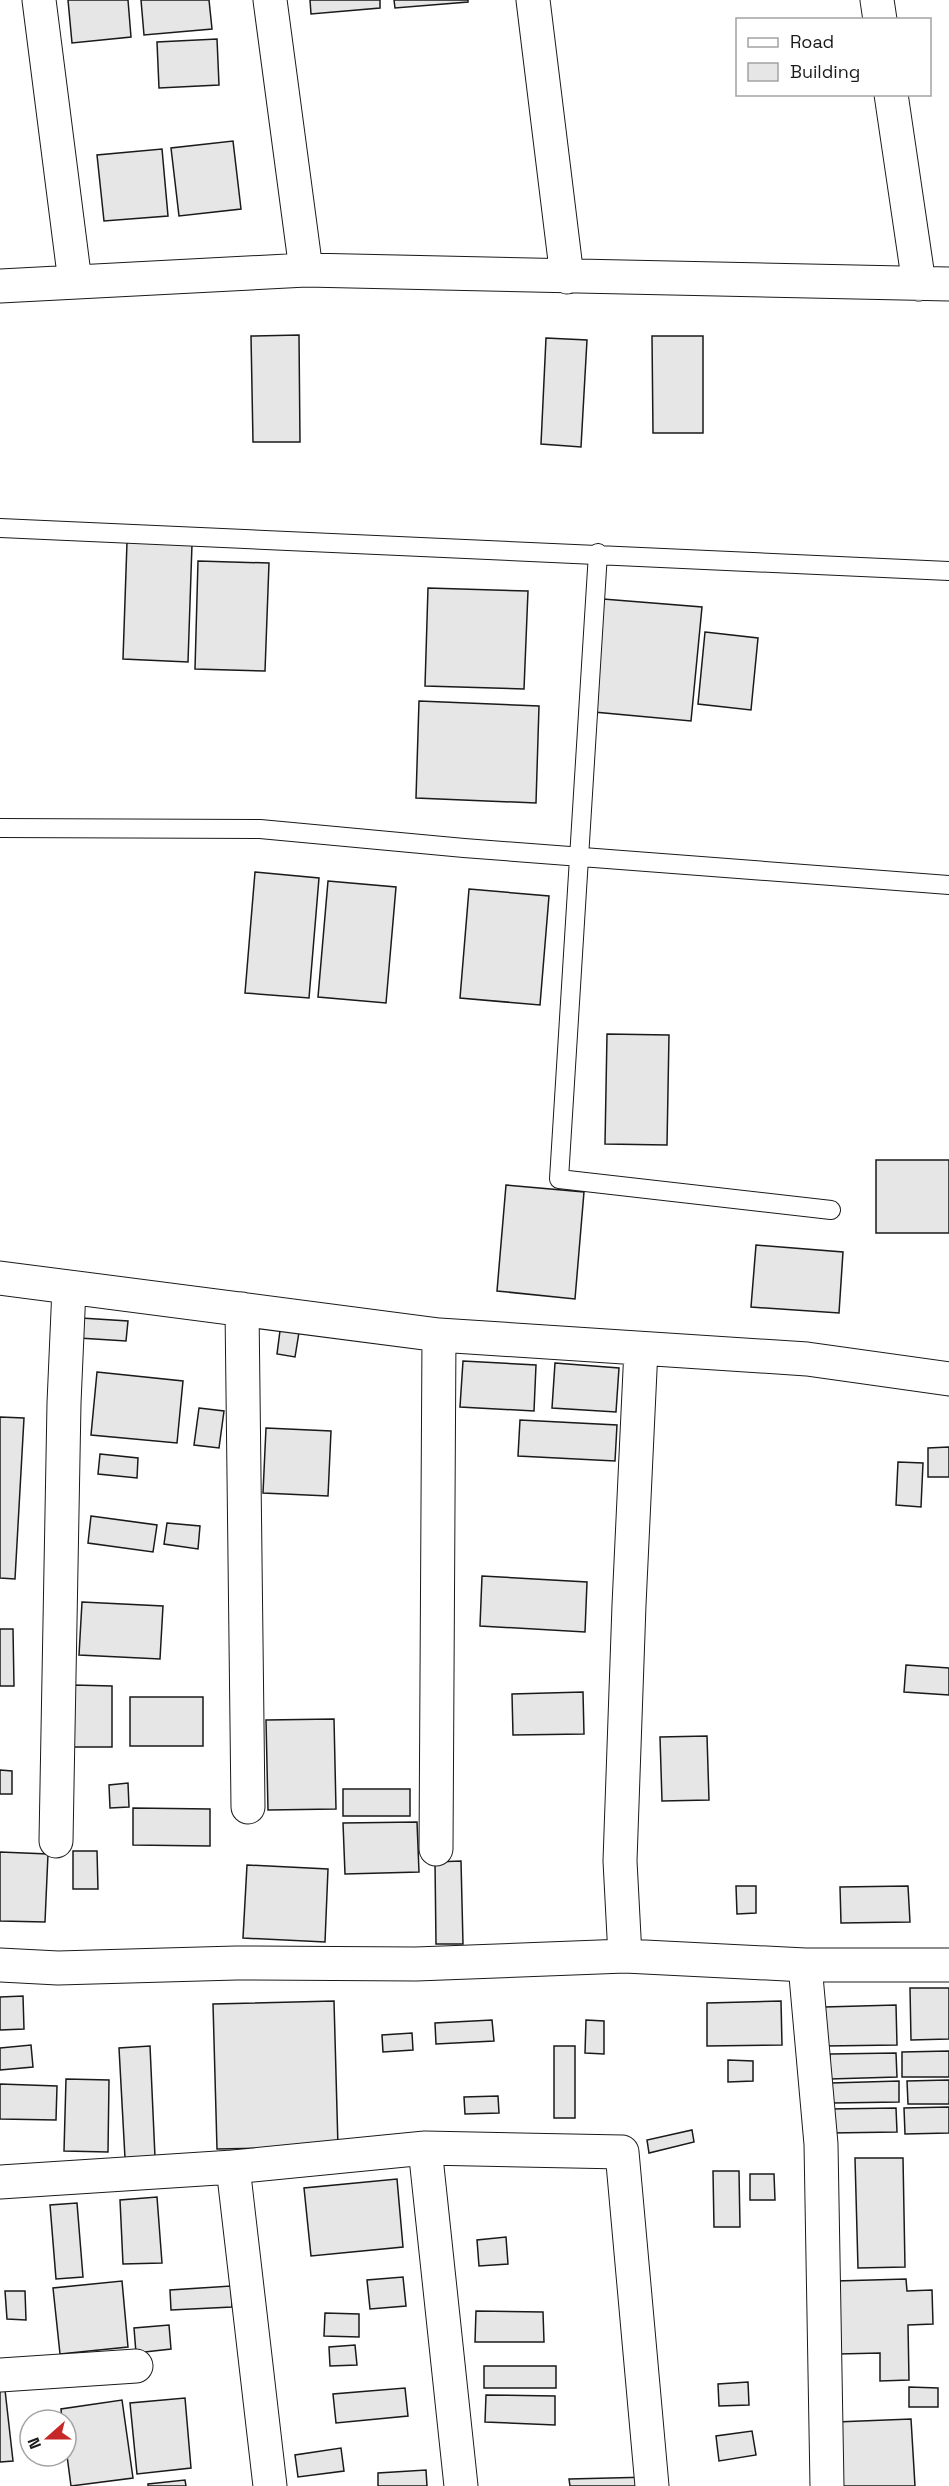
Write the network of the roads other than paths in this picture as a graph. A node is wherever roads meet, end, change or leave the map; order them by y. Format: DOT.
graph roads {
  1 [pos="39,0"];
  2 [pos="270,0"];
  3 [pos="533,0"];
  4 [pos="877,0"];
  5 [pos="880,18"];
  6 [pos="891,96"];
  7 [pos="306,270"];
  8 [pos="567,277"];
  9 [pos="75,282"];
  10 [pos="934,284"];
  11 [pos="0,286"];
  12 [pos="0,528"];
  13 [pos="598,554"];
  14 [pos="949,571"];
  15 [pos="0,828"];
  16 [pos="580,857"];
  17 [pos="949,885"];
  18 [pos="831,1210"];
  19 [pos="0,1278"];
  20 [pos="69,1288"];
  21 [pos="242,1309"];
  22 [pos="439,1335"];
  23 [pos="641,1349"];
  24 [pos="949,1379"];
  25 [pos="248,1807"];
  26 [pos="56,1841"];
  27 [pos="436,1849"];
  28 [pos="625,1956"];
  29 [pos="0,1965"];
  30 [pos="805,1965"];
  31 [pos="949,1965"];
  32 [pos="425,2148"];
  33 [pos="233,2167"];
  34 [pos="0,2182"];
  35 [pos="136,2366"];
  36 [pos="0,2375"];
  37 [pos="270,2486"];
  38 [pos="461,2486"];
  39 [pos="652,2486"];
  40 [pos="827,2486"];
  1 -- 9 [label="street"];
  2 -- 7 [label="street"];
  3 -- 8 [label="street"];
  4 -- 5 [label="street"];
  6 -- 10 [label="street"];
  7 -- 8 [label="street"];
  7 -- 9 [label="street"];
  8 -- 10 [label="street"];
  9 -- 11 [label="street"];
  12 -- 13 [label="lane"];
  13 -- 14 [label="lane"];
  13 -- 16 [label="lane"];
  15 -- 16 [label="lane"];
  16 -- 17 [label="lane"];
  16 -- 18 [label="lane"];
  19 -- 20 [label="street"];
  20 -- 21 [label="street"];
  20 -- 26 [label="street"];
  21 -- 22 [label="street"];
  21 -- 25 [label="street"];
  22 -- 23 [label="street"];
  22 -- 27 [label="street"];
  23 -- 24 [label="street"];
  23 -- 28 [label="street"];
  28 -- 29 [label="street"];
  28 -- 30 [label="street"];
  30 -- 31 [label="street"];
  30 -- 40 [label="street"];
  32 -- 33 [label="street"];
  32 -- 38 [label="street"];
  32 -- 39 [label="street"];
  33 -- 34 [label="street"];
  33 -- 37 [label="street"];
  35 -- 36 [label="street"];
}
